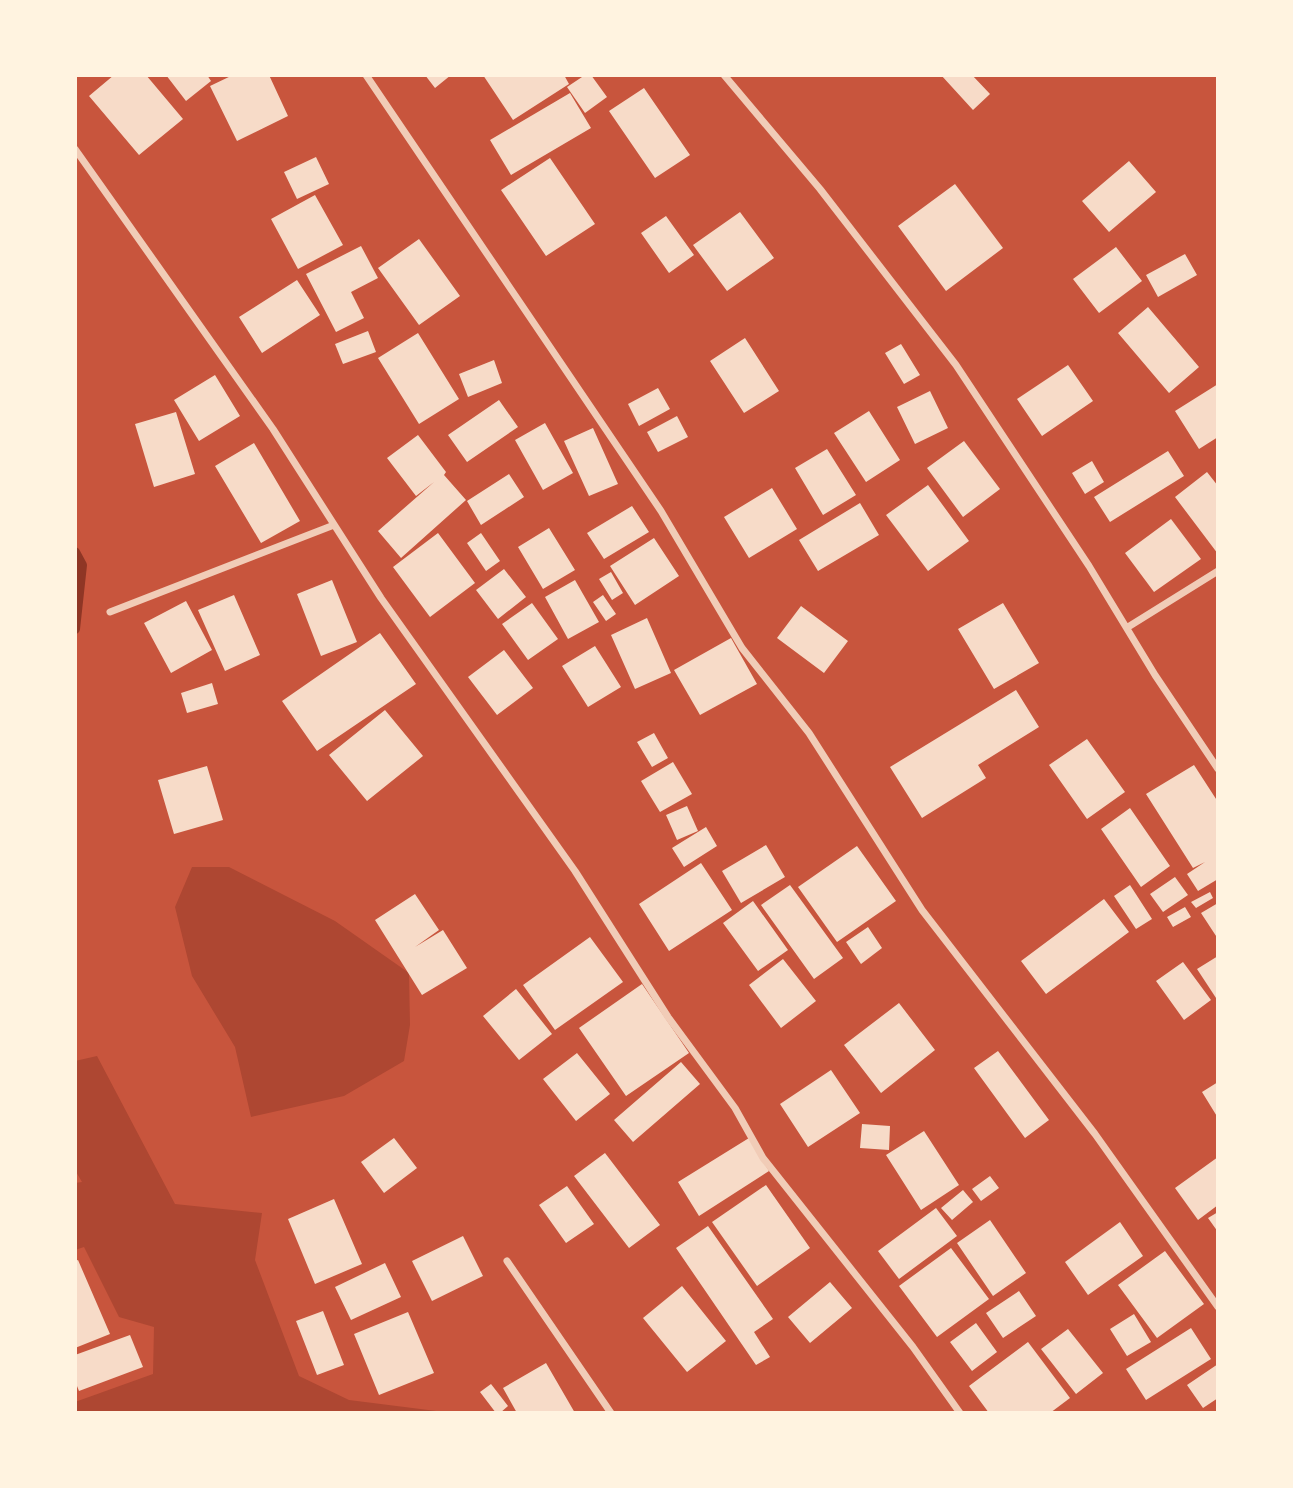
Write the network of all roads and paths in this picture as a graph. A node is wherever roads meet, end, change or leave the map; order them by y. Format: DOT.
graph roads {
  1 [pos="366,75"];
  2 [pos="724,75"];
  3 [pos="75,149"];
  4 [pos="334,525"];
  5 [pos="1218,571"];
  6 [pos="110,612"];
  7 [pos="1128,627"];
  8 [pos="1218,769"];
  9 [pos="508,1261"];
  10 [pos="1218,1307"];
  11 [pos="611,1413"];
  12 [pos="960,1413"];
  1 -- 10 [label="street"];
  2 -- 7 [label="street"];
  3 -- 4 [label="street"];
  4 -- 6 [label="street"];
  4 -- 12 [label="street"];
  5 -- 7 [label="street"];
  7 -- 8 [label="street"];
  9 -- 11 [label="street"];
}
